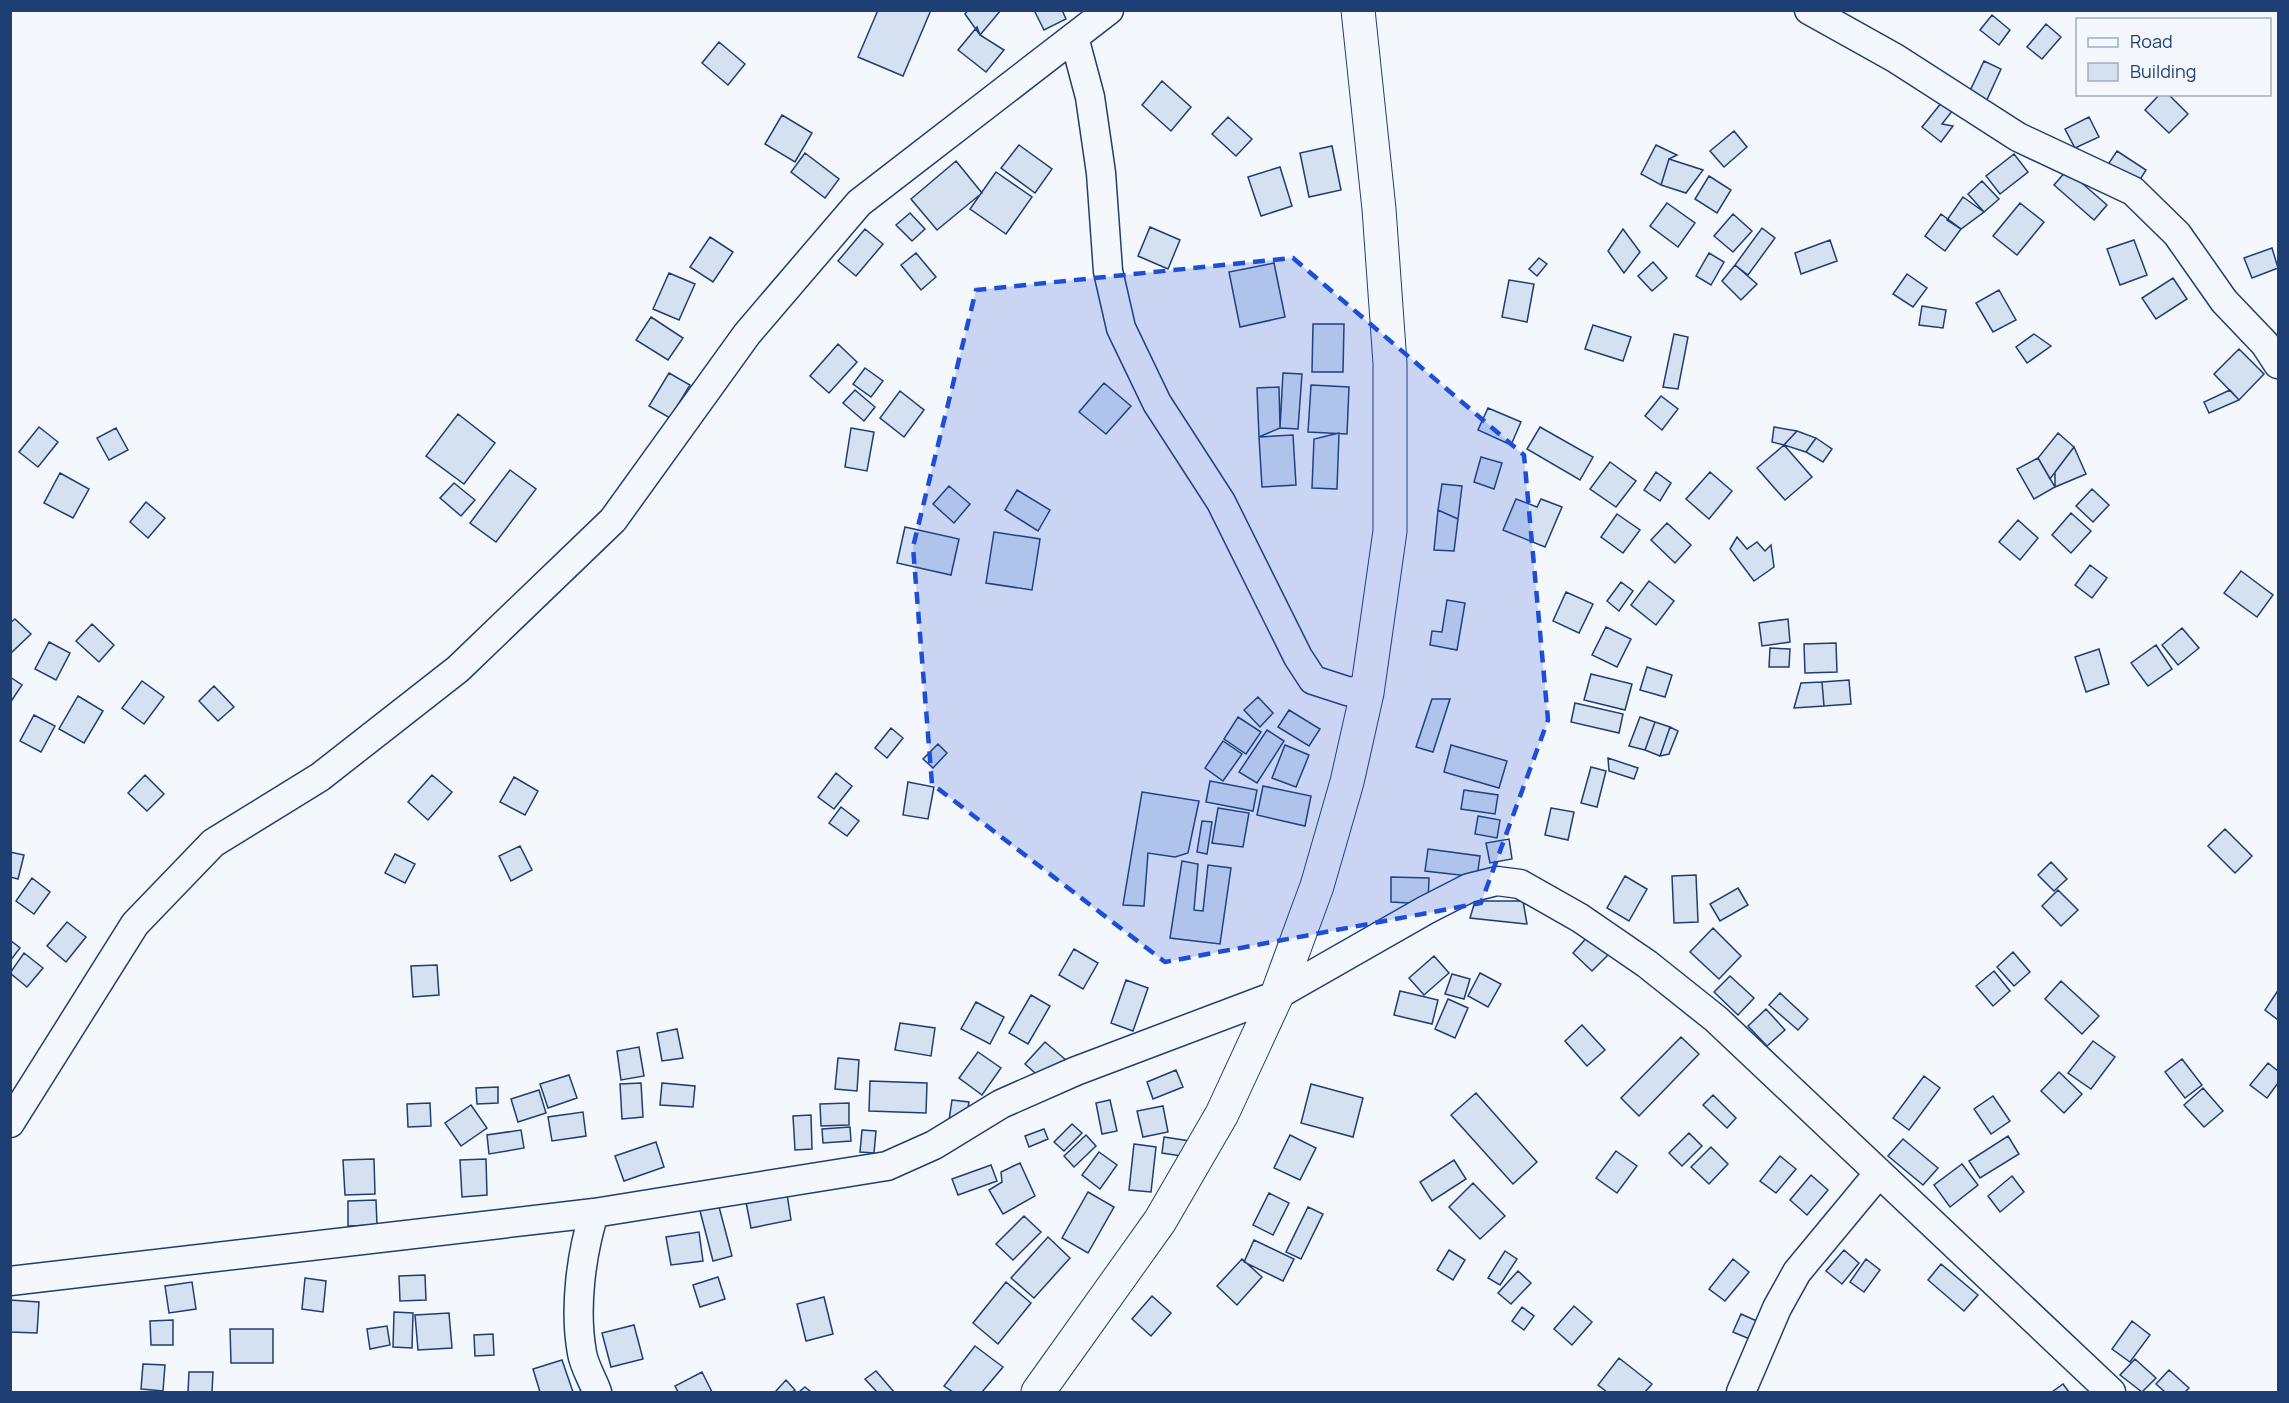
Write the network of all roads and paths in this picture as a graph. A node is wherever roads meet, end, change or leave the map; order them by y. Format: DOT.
graph roads {
  1 [pos="1109,10"];
  2 [pos="1358,10"];
  3 [pos="1809,10"];
  4 [pos="1074,37"];
  5 [pos="2278,364"];
  6 [pos="1367,693"];
  7 [pos="1277,995"];
  8 [pos="10,1123"];
  9 [pos="1879,1173"];
  10 [pos="594,1213"];
  11 [pos="10,1281"];
  12 [pos="597,1392"];
  13 [pos="1038,1392"];
  14 [pos="1740,1392"];
  15 [pos="2111,1392"];
  1 -- 4 [label="street"];
  2 -- 6 [label="main road"];
  3 -- 5 [label="street"];
  4 -- 6 [label="street"];
  4 -- 8 [label="street"];
  6 -- 7 [label="main road"];
  7 -- 9 [label="street"];
  7 -- 10 [label="street"];
  7 -- 13 [label="main road"];
  9 -- 14 [label="street"];
  9 -- 15 [label="street"];
  10 -- 11 [label="street"];
  10 -- 12 [label="street"];
}
